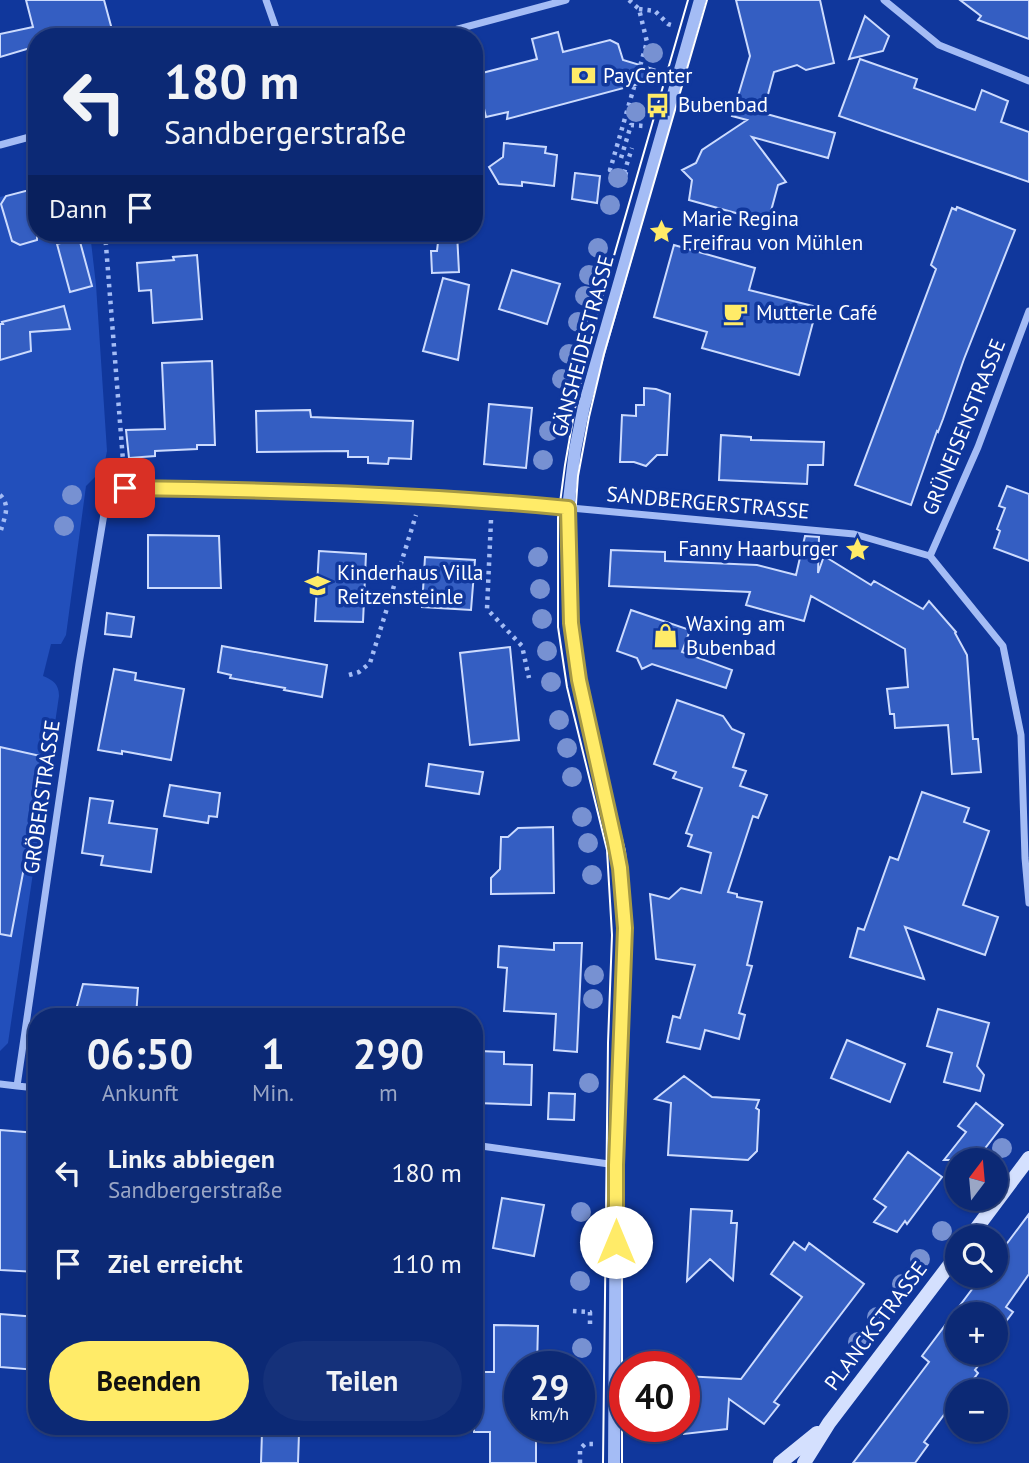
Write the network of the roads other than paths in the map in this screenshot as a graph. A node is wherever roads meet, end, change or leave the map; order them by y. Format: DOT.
graph roads {
  1 [pos="266,0"];
  2 [pos="565,0"];
  3 [pos="700,0"];
  4 [pos="884,0"];
  5 [pos="276,28"];
  6 [pos="462,28"];
  7 [pos="1029,81"];
  8 [pos="28,137"];
  9 [pos="0,145"];
  10 [pos="1029,311"];
  11 [pos="107,496"];
  12 [pos="568,508"];
  13 [pos="930,556"];
  14 [pos="1029,903"];
  15 [pos="29,1008"];
  16 [pos="28,1017"];
  17 [pos="0,1084"];
  18 [pos="18,1086"];
  19 [pos="28,1087"];
  20 [pos="483,1146"];
  21 [pos="1029,1158"];
  22 [pos="616,1165"];
  23 [pos="979,1225"];
  24 [pos="945,1271"];
  25 [pos="829,1423"];
  26 [pos="614,1463"];
  27 [pos="779,1463"];
  28 [pos="804,1463"];
  1 -- 5 [label="street"];
  2 -- 6 [label="street"];
  3 -- 12 [label="street, GÄNSHEIDESTRASSE"];
  4 -- 7 [label="street"];
  8 -- 9 [label="street"];
  10 -- 13 [label="street, GRÜNEISENSTRASSE"];
  11 -- 12 [label="street, SANDBERGERSTRASSE"];
  11 -- 15 [label="street, GRÖBERSTRASSE"];
  12 -- 13 [label="street, SANDBERGERSTRASSE"];
  12 -- 22 [label="street, GÄNSHEIDESTRASSE"];
  13 -- 14 [label="street"];
  16 -- 18 [label="street, GRÖBERSTRASSE"];
  17 -- 18 [label="street"];
  18 -- 19 [label="street"];
  20 -- 22 [label="street"];
  21 -- 23 [label="main road"];
  22 -- 26 [label="street, GÄNSHEIDESTRASSE"];
  24 -- 25 [label="main road, PLANCKSTRASSE"];
  25 -- 27 [label="main road, PLANCKSTRASSE"];
  25 -- 28 [label="main road, PLANCKSTRASSE"];
}
